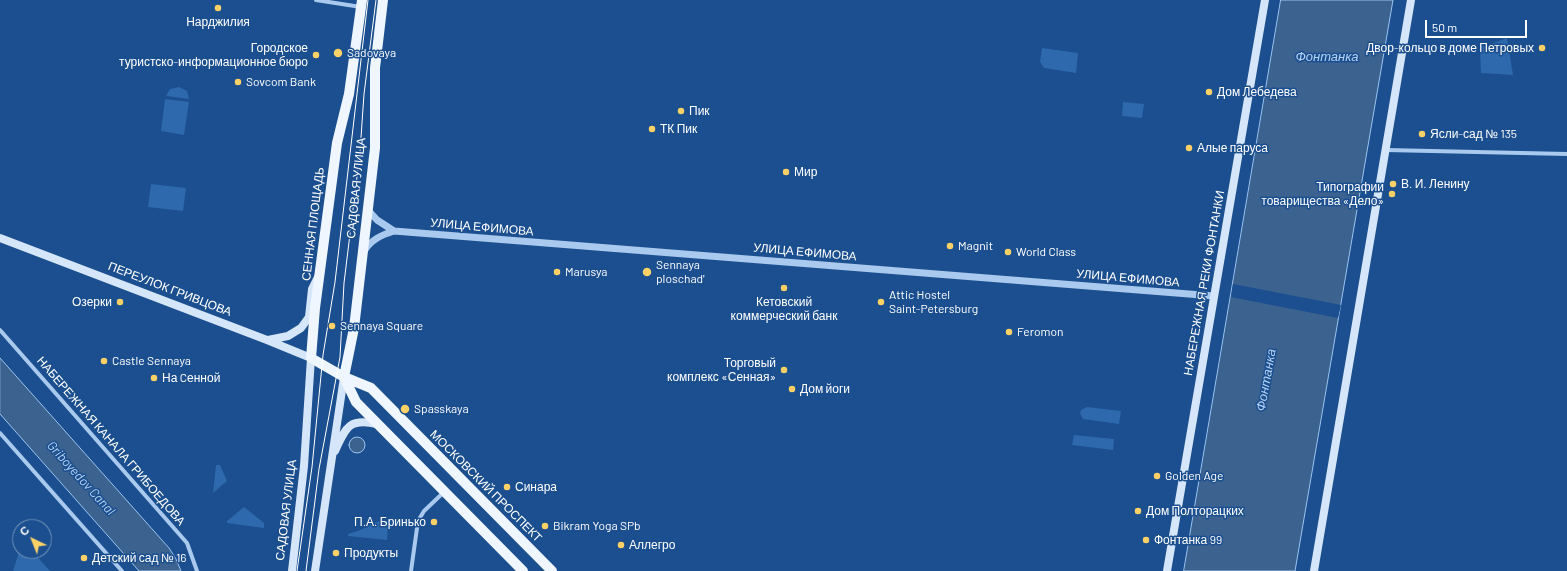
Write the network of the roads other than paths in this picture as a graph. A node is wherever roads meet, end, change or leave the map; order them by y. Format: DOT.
graph roads {
  1 [pos="316,0"];
  2 [pos="383,0"];
  3 [pos="1265,0"];
  4 [pos="1411,0"];
  5 [pos="362,4"];
  6 [pos="337,143"];
  7 [pos="1386,150"];
  8 [pos="1567,154"];
  9 [pos="368,210"];
  10 [pos="394,230"];
  11 [pos="0,238"];
  12 [pos="363,253"];
  13 [pos="320,274"];
  14 [pos="1214,296"];
  15 [pos="315,308"];
  16 [pos="0,330"];
  17 [pos="267,340"];
  18 [pos="311,358"];
  19 [pos="328,368"];
  20 [pos="344,377"];
  21 [pos="377,424"];
  22 [pos="0,433"];
  23 [pos="330,461"];
  24 [pos="444,492"];
  25 [pos="122,571"];
  26 [pos="197,571"];
  27 [pos="292,571"];
  28 [pos="315,571"];
  29 [pos="411,571"];
  30 [pos="523,571"];
  31 [pos="552,571"];
  32 [pos="1167,571"];
  33 [pos="1314,571"];
  1 -- 5 [label="street"];
  2 -- 9 [label="main road, САДОВАЯ УЛИЦА"];
  3 -- 14 [label="main road, НАБЕРЕЖНАЯ РЕКИ ФОНТАНКИ"];
  4 -- 7 [label="main road"];
  5 -- 6 [label="main road, САДОВАЯ УЛИЦА"];
  6 -- 13 [label="main road, СЕННАЯ ПЛОЩАДЬ"];
  7 -- 8 [label="street"];
  7 -- 33 [label="main road"];
  9 -- 10 [label="street, УЛИЦА ЕФИМОВА"];
  9 -- 12 [label="main road, САДОВАЯ УЛИЦА"];
  10 -- 12 [label="street"];
  10 -- 14 [label="street, УЛИЦА ЕФИМОВА"];
  11 -- 17 [label="main road, ПЕРЕУЛОК ГРИВЦОВА"];
  12 -- 20 [label="main road, САДОВАЯ УЛИЦА"];
  13 -- 15 [label="main road, СЕННАЯ ПЛОЩАДЬ"];
  13 -- 17 [label="main road"];
  14 -- 32 [label="main road, НАБЕРЕЖНАЯ РЕКИ ФОНТАНКИ"];
  15 -- 18 [label="main road, САДОВАЯ УЛИЦА"];
  16 -- 26 [label="street, НАБЕРЕЖНАЯ КАНАЛА ГРИБОЕДОВА"];
  17 -- 18 [label="main road, ПЕРЕУЛОК ГРИВЦОВА"];
  18 -- 19 [label="main road, ПЕРЕУЛОК ГРИВЦОВА"];
  18 -- 27 [label="main road, САДОВАЯ УЛИЦА"];
  19 -- 20 [label="main road, МОСКОВСКИЙ ПРОСПЕКТ"];
  20 -- 21 [label="main road"];
  20 -- 23 [label="main road"];
  20 -- 31 [label="main road, МОСКОВСКИЙ ПРОСПЕКТ"];
  21 -- 23 [label="main road"];
  21 -- 24 [label="main road"];
  22 -- 25 [label="street"];
  23 -- 28 [label="main road"];
  24 -- 29 [label="street"];
  24 -- 30 [label="main road"];
}
